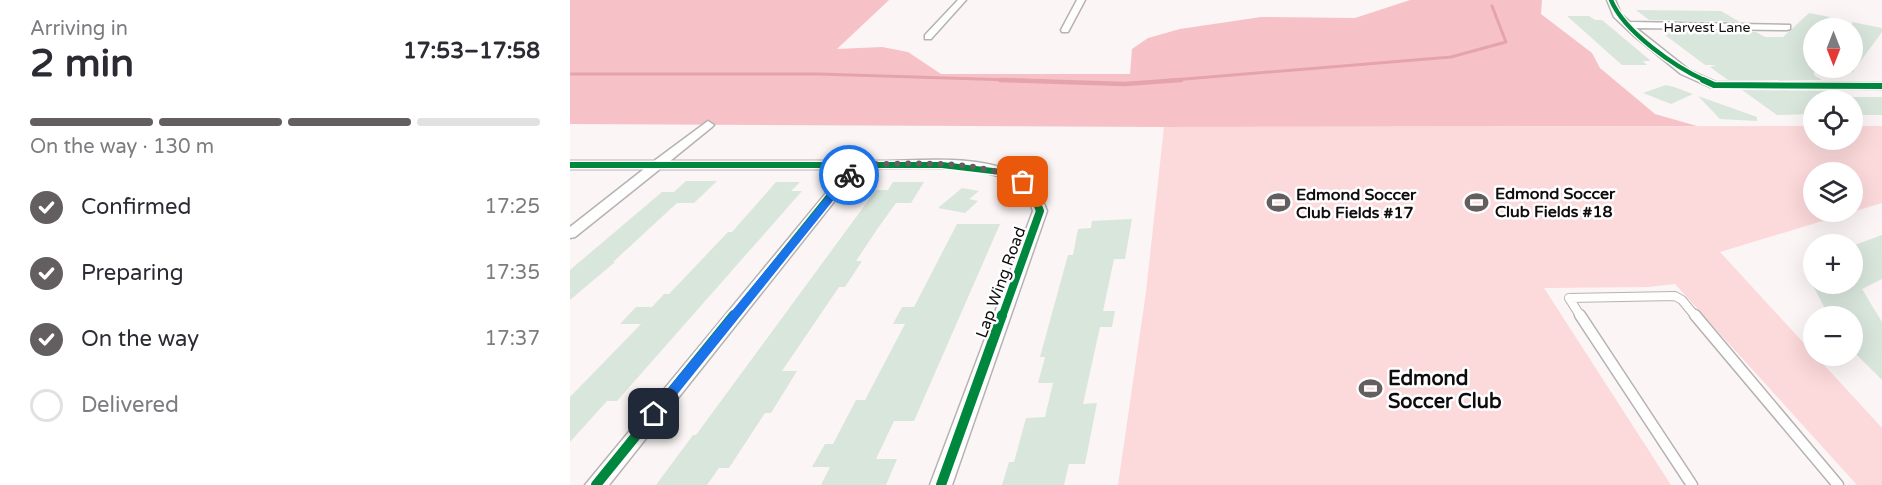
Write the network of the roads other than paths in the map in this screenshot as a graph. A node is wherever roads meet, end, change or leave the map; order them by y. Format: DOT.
graph roads {
  1 [pos="962,0"];
  2 [pos="1081,0"];
  3 [pos="1611,0"];
  4 [pos="1627,25"];
  5 [pos="1788,27"];
  6 [pos="1065,30"];
  7 [pos="928,37"];
  8 [pos="1882,86"];
  9 [pos="708,124"];
  10 [pos="857,164"];
  11 [pos="570,165"];
  12 [pos="655,166"];
  13 [pos="570,234"];
  14 [pos="596,485"];
  15 [pos="940,485"];
  16 [pos="1692,485"];
  17 [pos="1838,485"];
  1 -- 7 [label="street"];
  2 -- 6 [label="street"];
  3 -- 4 [label="street"];
  4 -- 5 [label="street, Harvest Lane"];
  4 -- 8 [label="street"];
  9 -- 12 [label="street"];
  10 -- 12 [label="street, Lap Wing Road"];
  10 -- 14 [label="street"];
  10 -- 15 [label="street, Lap Wing Road"];
  11 -- 12 [label="street, Lap Wing Road"];
  12 -- 13 [label="street"];
  16 -- 17 [label="lane"];
}
